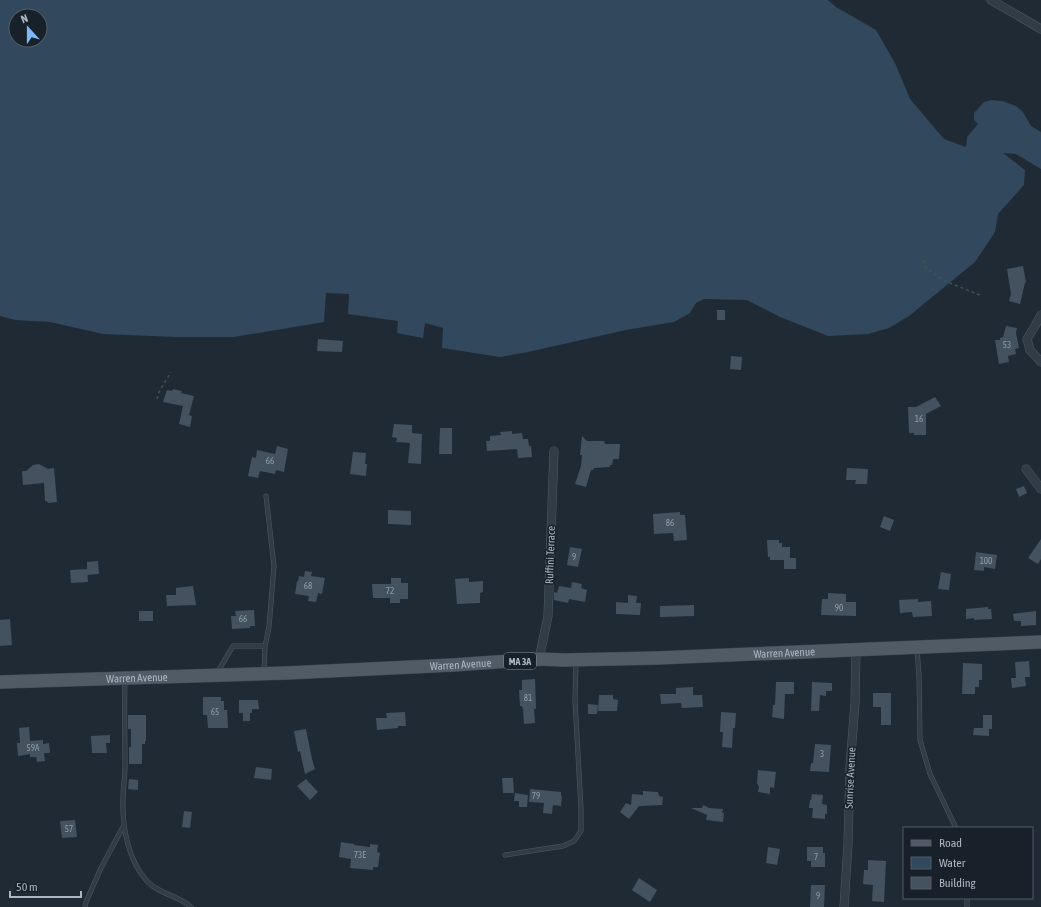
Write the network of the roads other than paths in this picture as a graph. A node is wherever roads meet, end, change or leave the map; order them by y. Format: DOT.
graph roads {
  1 [pos="991,0"];
  2 [pos="1041,29"];
  3 [pos="1041,315"];
  4 [pos="1041,362"];
  5 [pos="554,451"];
  6 [pos="1026,469"];
  7 [pos="1041,489"];
  8 [pos="266,496"];
  9 [pos="1041,642"];
  10 [pos="265,646"];
  11 [pos="916,646"];
  12 [pos="856,649"];
  13 [pos="539,659"];
  14 [pos="576,659"];
  15 [pos="264,674"];
  16 [pos="216,675"];
  17 [pos="125,678"];
  18 [pos="0,682"];
  19 [pos="124,824"];
  20 [pos="956,827"];
  21 [pos="505,855"];
  22 [pos="85,907"];
  23 [pos="191,907"];
  24 [pos="844,907"];
  1 -- 2 [label="street"];
  3 -- 4 [label="street"];
  5 -- 13 [label="street, Ruffini Terrace"];
  6 -- 7 [label="street"];
  8 -- 10 [label="lane"];
  9 -- 11 [label="main road, Warren Avenue / MA 3A"];
  10 -- 15 [label="lane"];
  10 -- 16 [label="lane"];
  11 -- 12 [label="main road, Warren Avenue / MA 3A"];
  11 -- 20 [label="lane"];
  12 -- 14 [label="main road, Warren Avenue / MA 3A"];
  12 -- 24 [label="street, Sunrise Avenue"];
  13 -- 14 [label="main road, Warren Avenue / MA 3A"];
  13 -- 15 [label="main road, Warren Avenue / MA 3A"];
  14 -- 21 [label="lane"];
  15 -- 16 [label="main road, Warren Avenue / MA 3A"];
  16 -- 17 [label="main road, Warren Avenue / MA 3A"];
  17 -- 18 [label="main road, Warren Avenue / MA 3A"];
  17 -- 19 [label="lane"];
  19 -- 22 [label="lane"];
  19 -- 23 [label="lane"];
}
